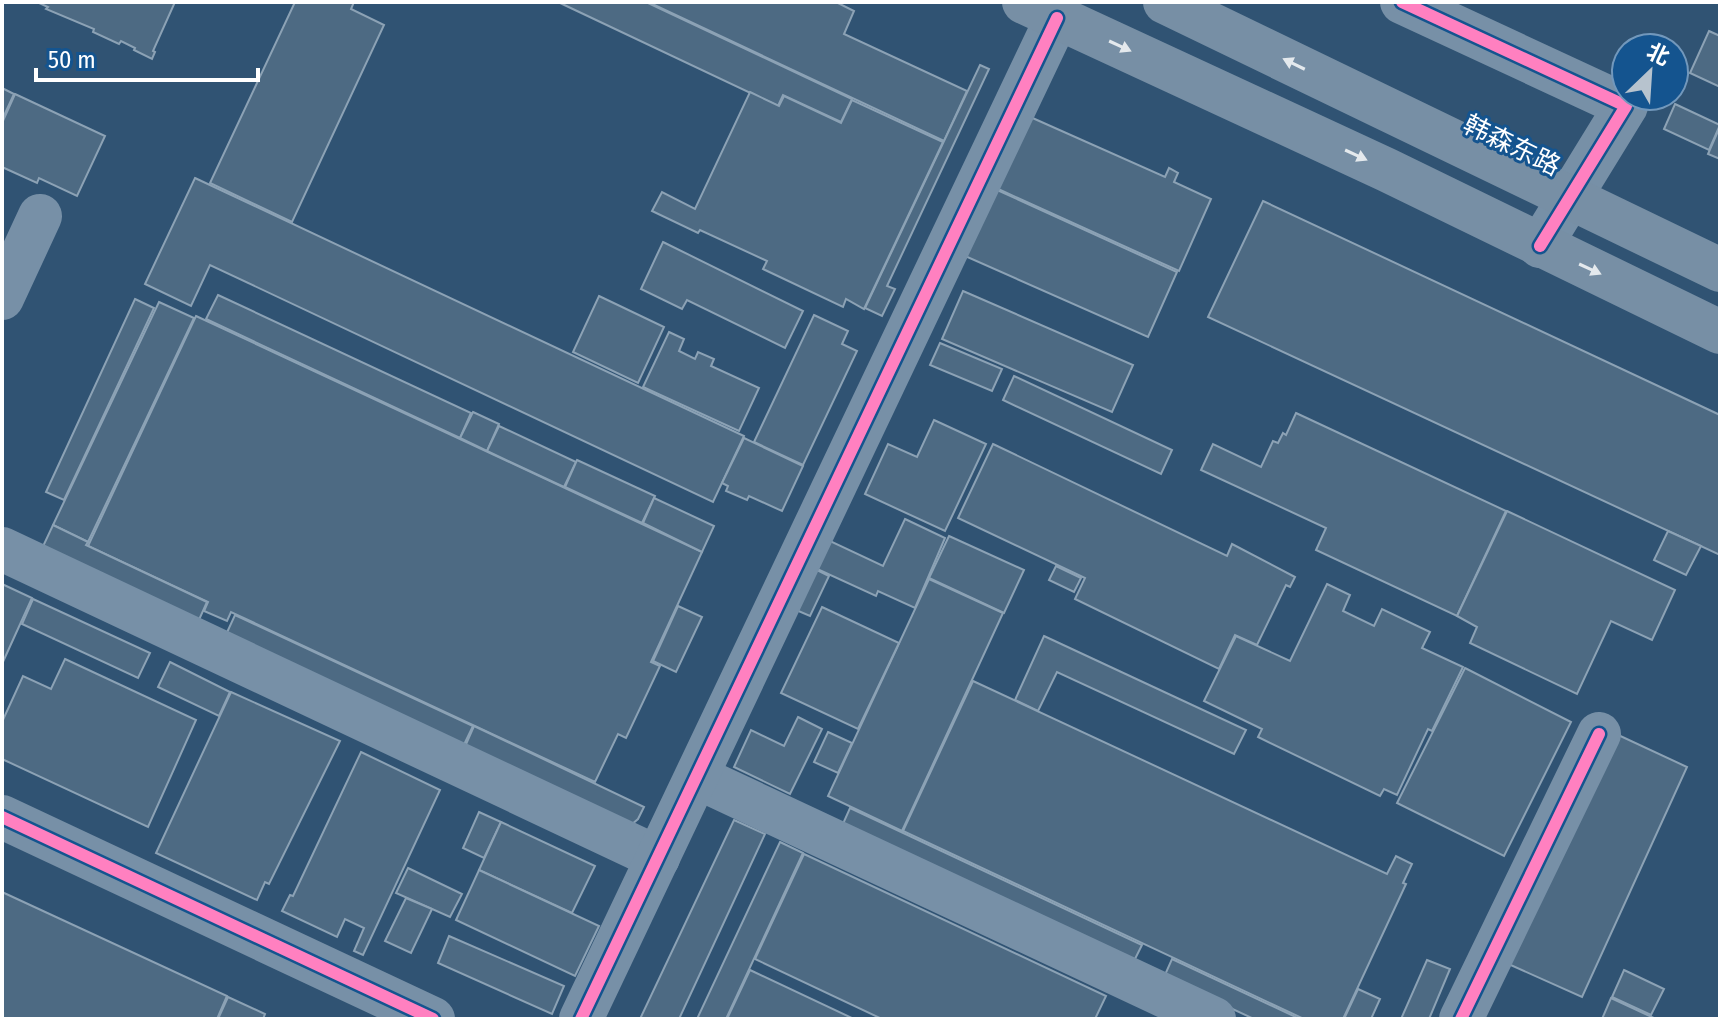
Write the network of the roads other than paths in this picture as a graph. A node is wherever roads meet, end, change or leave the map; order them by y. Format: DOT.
graph roads {
  1 [pos="1165,2"];
  2 [pos="1402,2"];
  3 [pos="1041,10"];
  4 [pos="1571,198"];
  5 [pos="40,216"];
  6 [pos="1540,246"];
  7 [pos="1720,270"];
  8 [pos="2,298"];
  9 [pos="1720,332"];
  10 [pos="2,549"];
  11 [pos="1599,734"];
  12 [pos="697,777"];
  13 [pos="2,817"];
  14 [pos="658,858"];
  15 [pos="372,1006"];
  16 [pos="433,1019"];
  17 [pos="581,1019"];
  18 [pos="1214,1019"];
  19 [pos="1461,1019"];
  4 -- 1 [label="main road, 韩森东路, one-way"];
  2 -- 4 [label="street"];
  3 -- 6 [label="main road, one-way"];
  3 -- 12 [label="street"];
  4 -- 6 [label="street"];
  4 -- 7 [label="main road, 韩森东路"];
  5 -- 8 [label="street"];
  6 -- 9 [label="main road, one-way"];
  10 -- 14 [label="street"];
  11 -- 19 [label="street"];
  12 -- 14 [label="street"];
  12 -- 18 [label="street"];
  13 -- 15 [label="street"];
  14 -- 17 [label="street"];
  15 -- 16 [label="street"];
}
